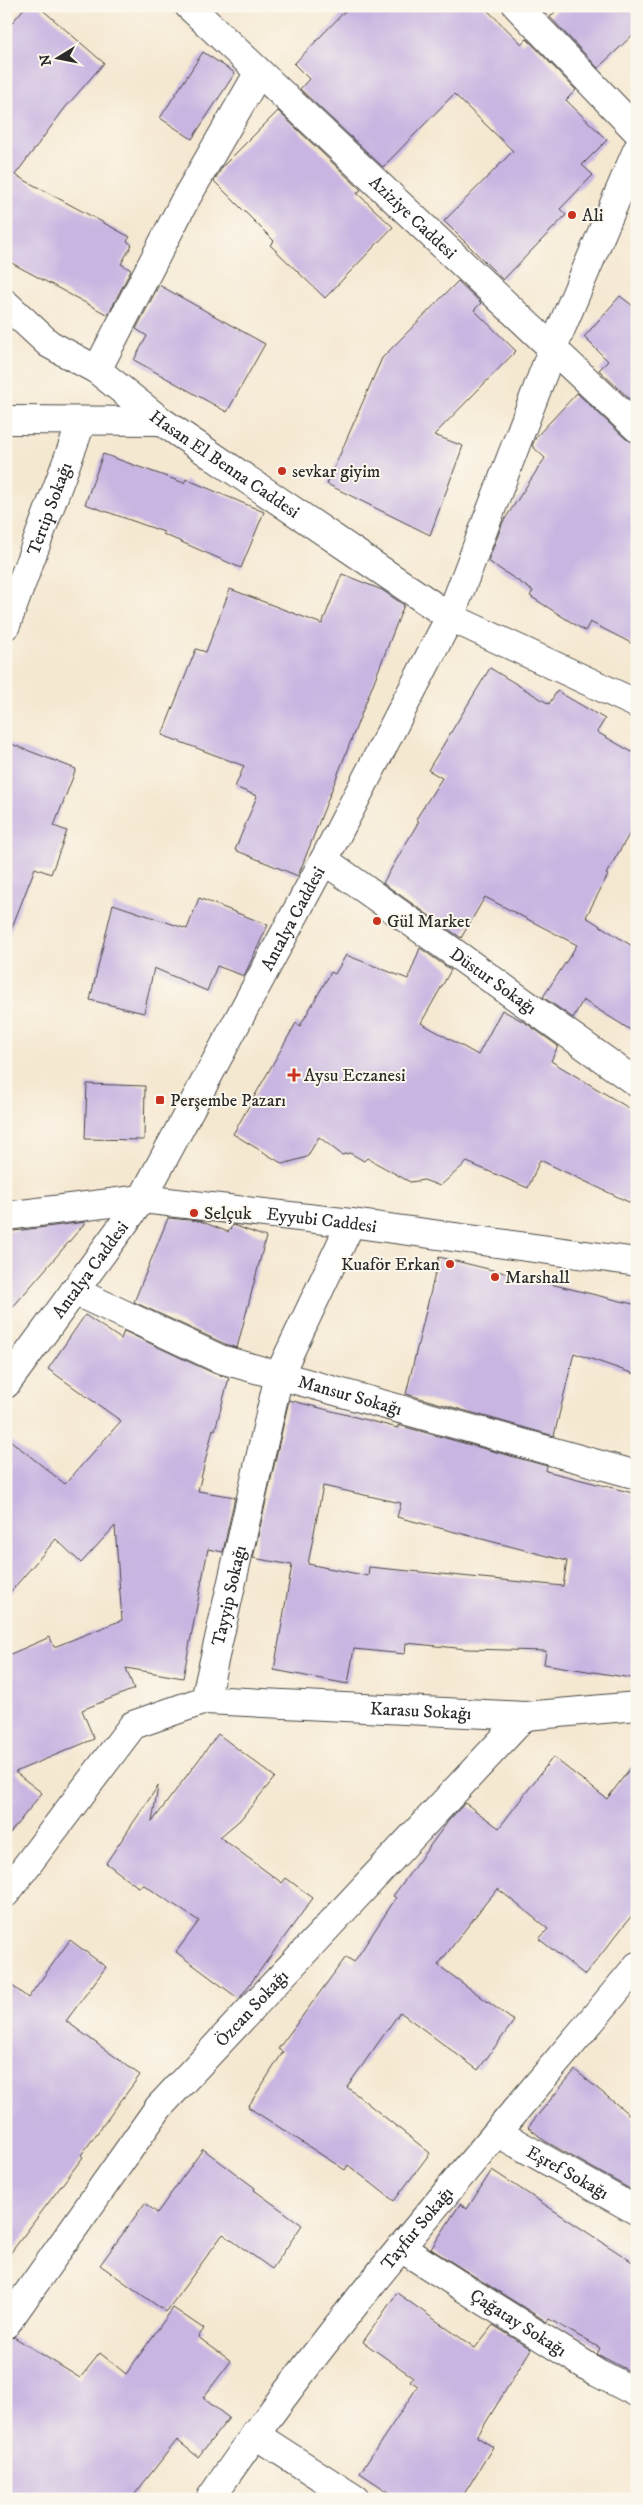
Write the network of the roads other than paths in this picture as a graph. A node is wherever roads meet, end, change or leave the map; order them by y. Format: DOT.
graph roads {
  1 [pos="189,6"];
  2 [pos="518,6"];
  3 [pos="259,72"];
  4 [pos="637,131"];
  5 [pos="637,150"];
  6 [pos="6,304"];
  7 [pos="552,350"];
  8 [pos="97,370"];
  9 [pos="6,420"];
  10 [pos="82,421"];
  11 [pos="161,421"];
  12 [pos="637,428"];
  13 [pos="450,617"];
  14 [pos="6,625"];
  15 [pos="637,704"];
  16 [pos="324,860"];
  17 [pos="637,1083"];
  18 [pos="142,1199"];
  19 [pos="6,1216"];
  20 [pos="351,1222"];
  21 [pos="637,1262"];
  22 [pos="74,1291"];
  23 [pos="279,1375"];
  24 [pos="6,1384"];
  25 [pos="637,1475"];
  26 [pos="205,1700"];
  27 [pos="637,1706"];
  28 [pos="525,1716"];
  29 [pos="6,1894"];
  30 [pos="637,1966"];
  31 [pos="498,2133"];
  32 [pos="637,2211"];
  33 [pos="401,2248"];
  34 [pos="6,2324"];
  35 [pos="637,2393"];
  36 [pos="254,2434"];
  37 [pos="210,2499"];
  38 [pos="355,2499"];
  1 -- 3 [label="street, Aziziye Caddesi"];
  2 -- 4 [label="street"];
  3 -- 7 [label="street, Aziziye Caddesi"];
  3 -- 8 [label="street"];
  5 -- 7 [label="street, Antalya Caddesi"];
  6 -- 8 [label="street, Hasan El Benna Caddesi"];
  7 -- 12 [label="street, Aziziye Caddesi"];
  7 -- 13 [label="street, Antalya Caddesi"];
  8 -- 11 [label="street, Hasan El Benna Caddesi"];
  9 -- 10 [label="street"];
  10 -- 11 [label="street"];
  10 -- 14 [label="street, Tertip Sokağı"];
  11 -- 13 [label="street, Hasan El Benna Caddesi"];
  13 -- 15 [label="street"];
  13 -- 16 [label="street, Antalya Caddesi"];
  16 -- 17 [label="street, Düstur Sokağı"];
  16 -- 18 [label="street, Antalya Caddesi"];
  18 -- 19 [label="street, Eyyubi Caddesi"];
  18 -- 20 [label="street, Eyyubi Caddesi"];
  18 -- 22 [label="street, Antalya Caddesi"];
  20 -- 21 [label="street, Eyyubi Caddesi"];
  20 -- 23 [label="street, Tayyip Sokağı"];
  22 -- 23 [label="street, Mansur Sokağı"];
  22 -- 24 [label="street, Antalya Caddesi"];
  23 -- 25 [label="street, Mansur Sokağı"];
  23 -- 26 [label="street, Tayyip Sokağı"];
  26 -- 28 [label="street, Karasu Sokağı"];
  26 -- 29 [label="street"];
  27 -- 28 [label="street, Karasu Sokağı"];
  28 -- 34 [label="street, Özcan Sokağı"];
  30 -- 31 [label="street, Tayfur Sokağı"];
  31 -- 32 [label="street, Eşref Sokağı"];
  31 -- 33 [label="street, Tayfur Sokağı"];
  33 -- 35 [label="street, Çağatay Sokağı"];
  33 -- 36 [label="street, Tayfur Sokağı"];
  36 -- 37 [label="street, Tayfur Sokağı"];
  36 -- 38 [label="street"];
}
